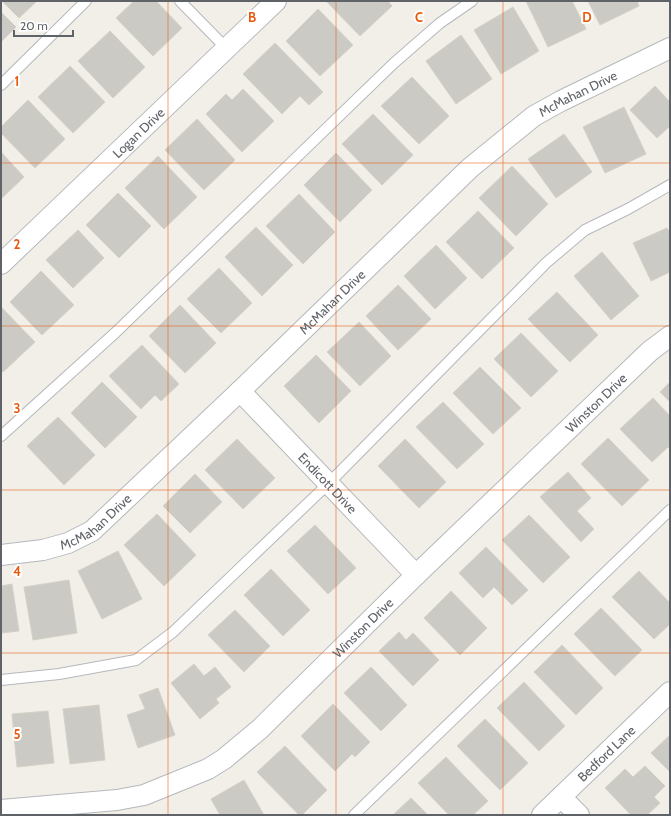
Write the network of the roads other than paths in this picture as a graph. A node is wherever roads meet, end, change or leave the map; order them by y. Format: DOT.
graph roads {
  1 [pos="86,1"];
  2 [pos="180,1"];
  3 [pos="276,1"];
  4 [pos="472,1"];
  5 [pos="226,48"];
  6 [pos="670,48"];
  7 [pos="2,82"];
  8 [pos="670,185"];
  9 [pos="1,264"];
  10 [pos="670,336"];
  11 [pos="240,391"];
  12 [pos="1,436"];
  13 [pos="328,484"];
  14 [pos="670,510"];
  15 [pos="1,555"];
  16 [pos="416,575"];
  17 [pos="1,680"];
  18 [pos="670,692"];
  19 [pos="561,797"];
  20 [pos="1,810"];
  21 [pos="354,815"];
  22 [pos="542,815"];
  23 [pos="579,815"];
  1 -- 7 [label="lane"];
  2 -- 5 [label="lane"];
  3 -- 5 [label="street, Logan Drive"];
  4 -- 12 [label="lane"];
  5 -- 9 [label="street, Logan Drive"];
  6 -- 11 [label="street, McMahan Drive"];
  8 -- 13 [label="lane"];
  10 -- 16 [label="street, Winston Drive"];
  11 -- 13 [label="street, Endicott Drive"];
  11 -- 15 [label="street, McMahan Drive"];
  13 -- 16 [label="street, Endicott Drive"];
  13 -- 17 [label="lane"];
  14 -- 21 [label="lane"];
  16 -- 20 [label="street, Winston Drive"];
  18 -- 19 [label="street, Bedford Lane"];
  19 -- 22 [label="street, Bedford Lane"];
  19 -- 23 [label="street"];
}
